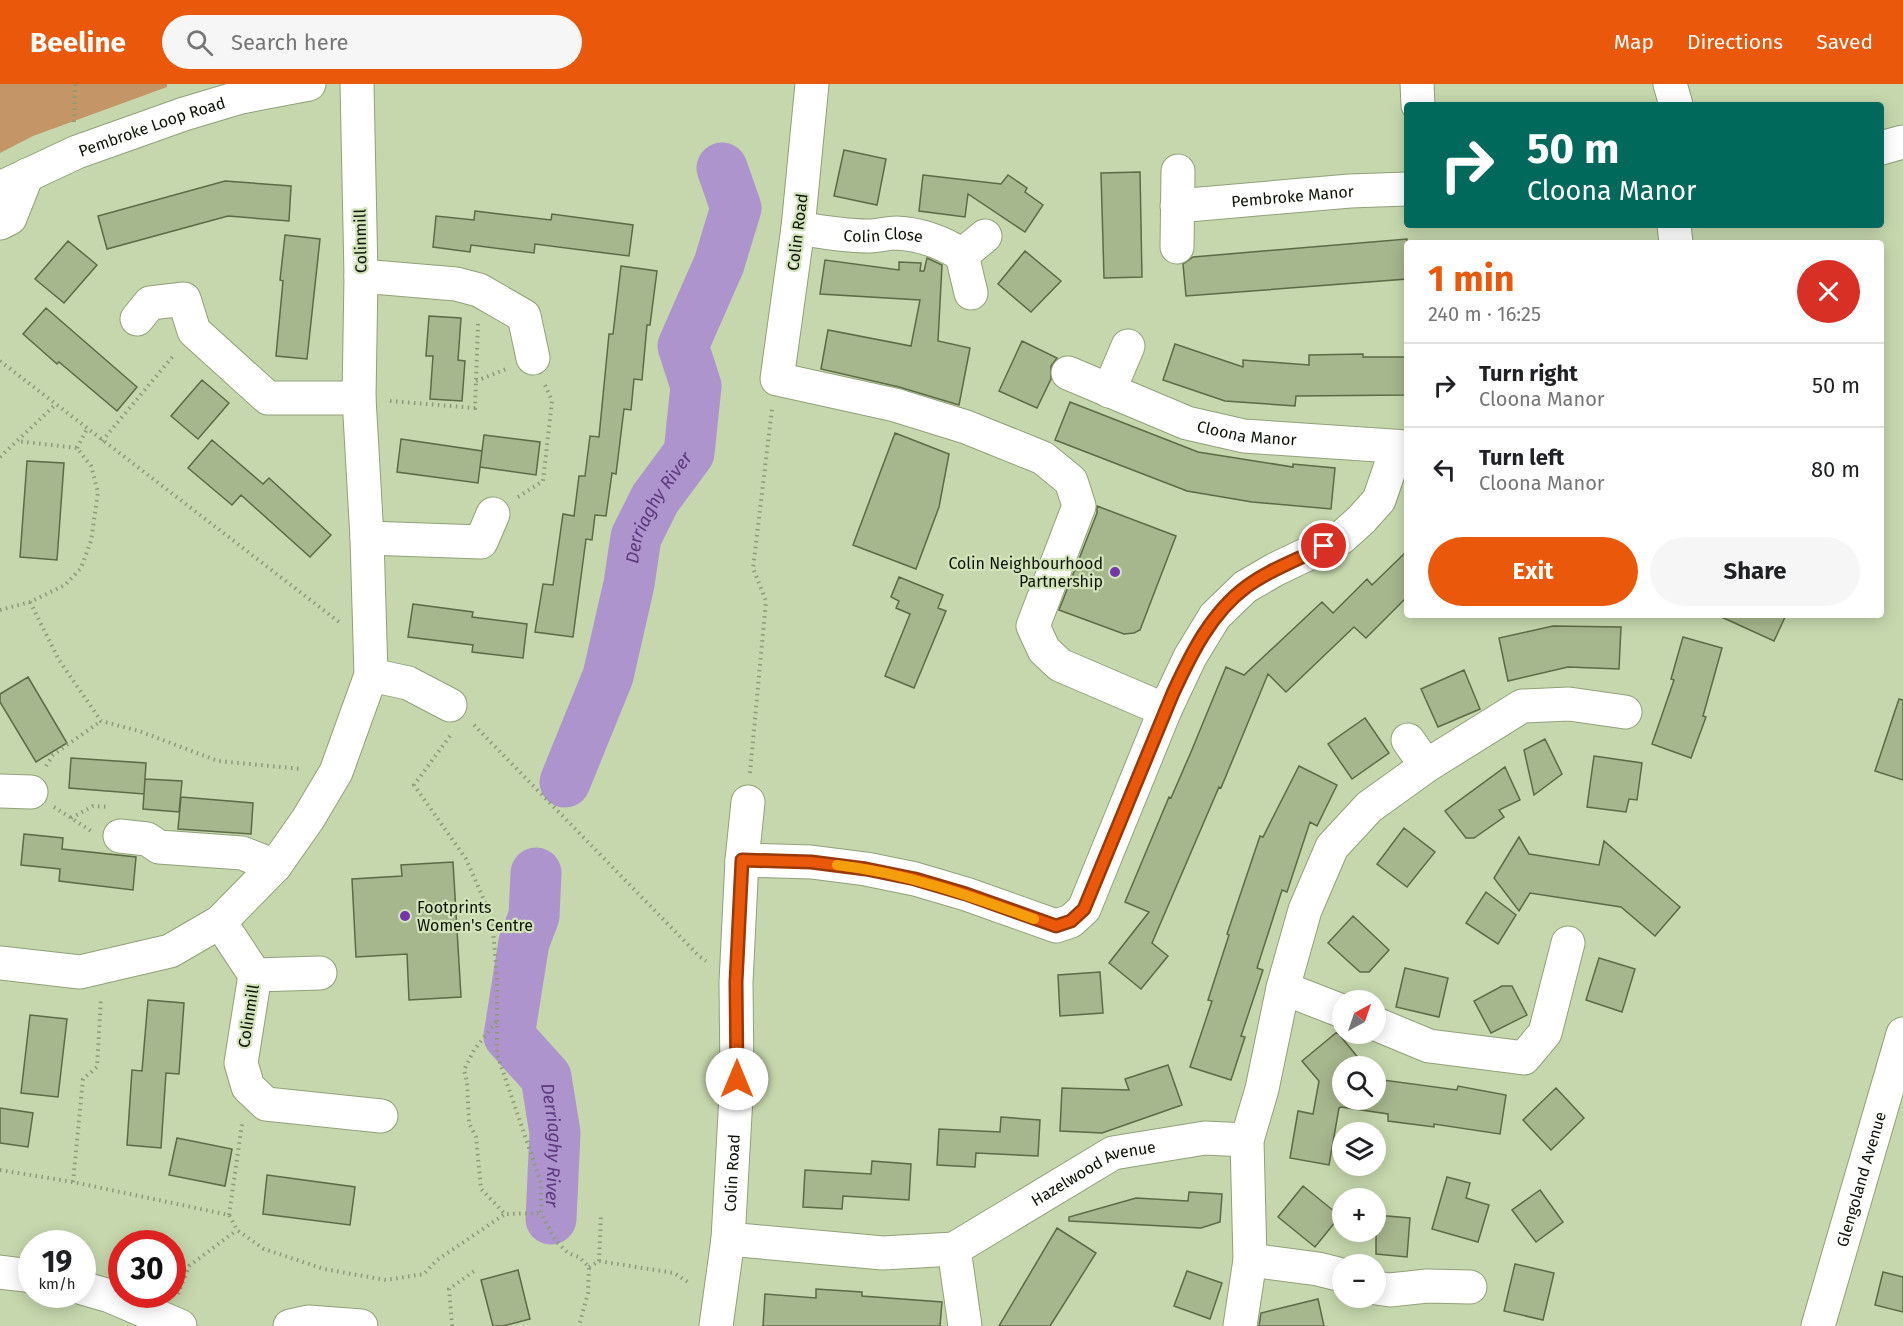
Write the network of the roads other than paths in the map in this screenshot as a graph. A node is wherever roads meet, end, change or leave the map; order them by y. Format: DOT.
graph roads {
  1 [pos="309,84"];
  2 [pos="357,84"];
  3 [pos="812,84"];
  4 [pos="1417,84"];
  5 [pos="1670,84"];
  6 [pos="241,90"];
  7 [pos="1418,102"];
  8 [pos="1675,102"];
  9 [pos="1903,142"];
  10 [pos="1884,147"];
  11 [pos="1178,171"];
  12 [pos="14,181"];
  13 [pos="1404,189"];
  14 [pos="1177,206"];
  15 [pos="0,224"];
  16 [pos="798,228"];
  17 [pos="1177,247"];
  18 [pos="361,276"];
  19 [pos="971,293"];
  20 [pos="137,319"];
  21 [pos="1128,346"];
  22 [pos="533,358"];
  23 [pos="1068,373"];
  24 [pos="1109,391"];
  25 [pos="359,398"];
  26 [pos="1400,447"];
  27 [pos="493,514"];
  28 [pos="367,538"];
  29 [pos="371,675"];
  30 [pos="458,711"];
  31 [pos="1166,711"];
  32 [pos="1625,712"];
  33 [pos="748,802"];
  34 [pos="120,836"];
  35 [pos="742,860"];
  36 [pos="275,866"];
  37 [pos="220,922"];
  38 [pos="1568,943"];
  39 [pos="0,963"];
  40 [pos="320,973"];
  41 [pos="255,975"];
  42 [pos="1283,988"];
  43 [pos="1332,1007"];
  44 [pos="1386,1028"];
  45 [pos="1903,1034"];
  46 [pos="381,1116"];
  47 [pos="1248,1140"];
  48 [pos="728,1239"];
  49 [pos="954,1249"];
  50 [pos="1250,1260"];
  51 [pos="0,1272"];
  52 [pos="1332,1272"];
  53 [pos="18,1274"];
  54 [pos="1470,1287"];
  55 [pos="1386,1289"];
  56 [pos="96,1292"];
  57 [pos="717,1313"];
  58 [pos="174,1323"];
  59 [pos="290,1326"];
  60 [pos="361,1326"];
  61 [pos="965,1326"];
  62 [pos="1240,1326"];
  63 [pos="1818,1326"];
  1 -- 6 [label="street, Pembroke Loop Road"];
  2 -- 18 [label="street, Colinmill"];
  3 -- 16 [label="street, Colin Road"];
  4 -- 7 [label="street"];
  5 -- 8 [label="street"];
  6 -- 12 [label="street, Pembroke Loop Road"];
  9 -- 10 [label="street"];
  11 -- 14 [label="street"];
  12 -- 15 [label="street"];
  13 -- 14 [label="street, Pembroke Manor"];
  14 -- 17 [label="street"];
  16 -- 19 [label="street, Colin Close"];
  16 -- 31 [label="street, Colin Road"];
  18 -- 22 [label="street"];
  18 -- 25 [label="street, Colinmill"];
  20 -- 25 [label="street"];
  21 -- 24 [label="street"];
  23 -- 24 [label="street, Cloona Manor"];
  24 -- 26 [label="street, Cloona Manor"];
  25 -- 28 [label="street, Colinmill"];
  26 -- 31 [label="street, Cloona Manor"];
  27 -- 28 [label="street"];
  28 -- 29 [label="street, Colinmill"];
  29 -- 30 [label="street"];
  29 -- 36 [label="street, Colinmill"];
  31 -- 35 [label="street, Cloona Manor"];
  32 -- 42 [label="street"];
  33 -- 35 [label="street, Colin Road"];
  34 -- 36 [label="street"];
  35 -- 48 [label="street, Colin Road"];
  36 -- 37 [label="street, Colinmill"];
  37 -- 39 [label="street, Colinmill"];
  37 -- 41 [label="street, Colinmill"];
  38 -- 44 [label="street"];
  40 -- 41 [label="street"];
  41 -- 46 [label="street, Colinmill"];
  42 -- 43 [label="street"];
  42 -- 47 [label="street"];
  45 -- 63 [label="street, Glengoland Avenue"];
  47 -- 49 [label="street, Hazelwood Avenue"];
  47 -- 50 [label="street"];
  48 -- 49 [label="street, Hazelwood Avenue"];
  48 -- 57 [label="street, Colin Road"];
  49 -- 61 [label="street"];
  50 -- 52 [label="street"];
  50 -- 62 [label="street"];
  51 -- 53 [label="street"];
  54 -- 55 [label="street"];
  56 -- 58 [label="street"];
  59 -- 60 [label="street"];
}
